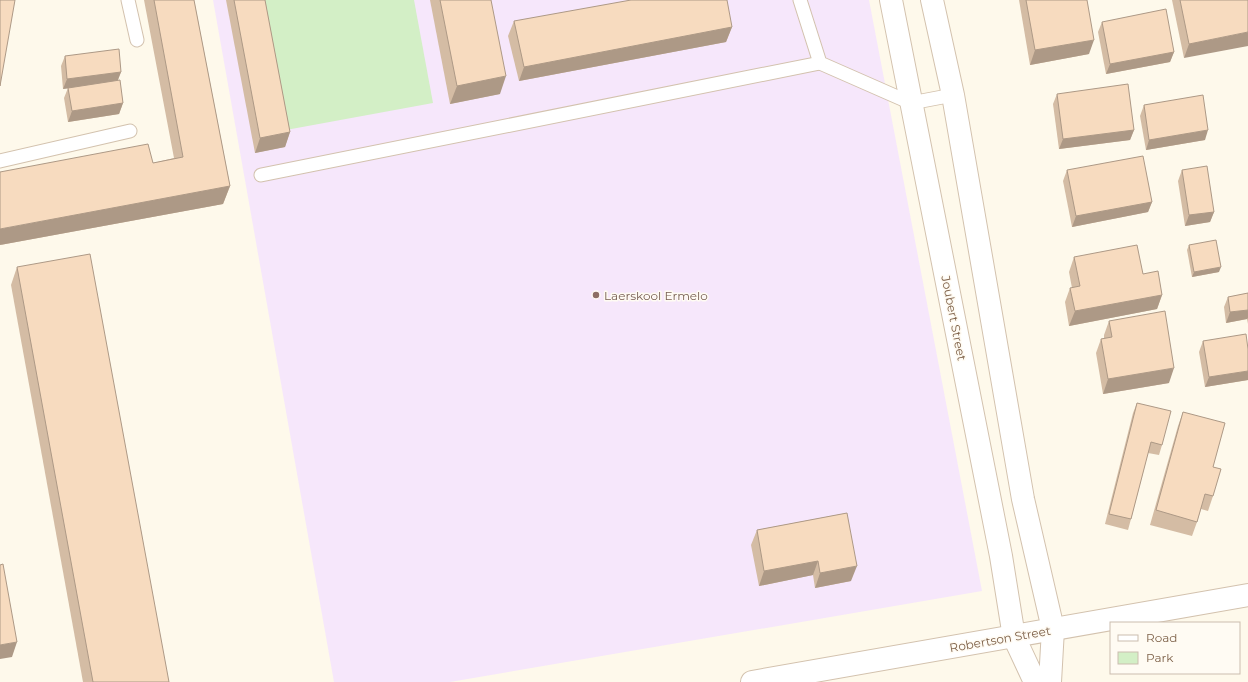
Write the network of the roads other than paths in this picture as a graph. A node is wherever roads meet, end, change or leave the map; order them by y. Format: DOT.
graph roads {
  1 [pos="128,0"];
  2 [pos="800,0"];
  3 [pos="891,0"];
  4 [pos="932,0"];
  5 [pos="137,40"];
  6 [pos="820,63"];
  7 [pos="953,95"];
  8 [pos="911,102"];
  9 [pos="130,131"];
  10 [pos="0,162"];
  11 [pos="261,175"];
  12 [pos="1248,595"];
  13 [pos="1053,629"];
  14 [pos="1014,637"];
  15 [pos="758,681"];
  16 [pos="1035,682"];
  17 [pos="1050,682"];
  1 -- 5 [label="lane"];
  2 -- 6 [label="lane"];
  3 -- 8 [label="street, Joubert Street"];
  4 -- 7 [label="street"];
  6 -- 8 [label="lane"];
  6 -- 11 [label="lane"];
  7 -- 8 [label="lane"];
  7 -- 13 [label="street"];
  8 -- 14 [label="street, Joubert Street"];
  9 -- 10 [label="lane"];
  12 -- 13 [label="street, Robertson Street"];
  13 -- 14 [label="street, Robertson Street"];
  13 -- 17 [label="street"];
  14 -- 15 [label="street, Robertson Street"];
  14 -- 16 [label="street, Joubert Street"];
}
